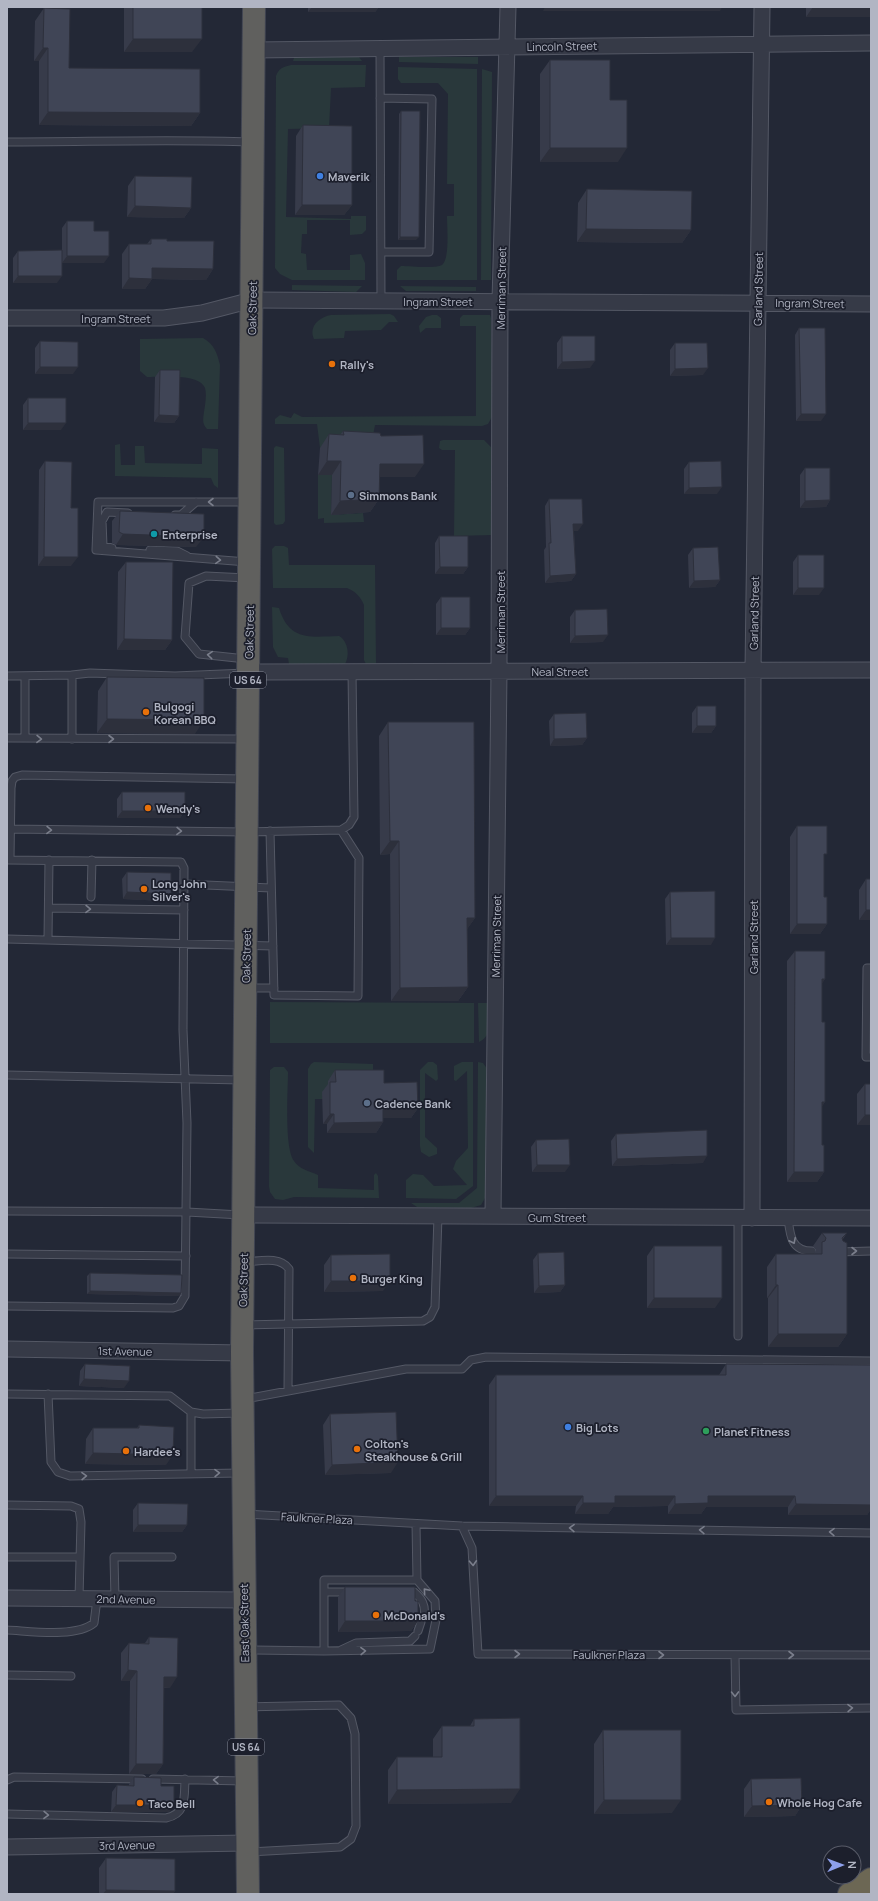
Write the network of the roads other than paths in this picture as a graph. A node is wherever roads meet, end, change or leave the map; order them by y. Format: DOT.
graph roads {
  1 [pos="254,7"];
  2 [pos="508,7"];
  3 [pos="762,7"];
  4 [pos="762,43"];
  5 [pos="871,43"];
  6 [pos="508,47"];
  7 [pos="380,49"];
  8 [pos="254,50"];
  9 [pos="380,98"];
  10 [pos="7,142"];
  11 [pos="253,142"];
  12 [pos="381,252"];
  13 [pos="252,300"];
  14 [pos="381,300"];
  15 [pos="500,301"];
  16 [pos="758,302"];
  17 [pos="871,304"];
  18 [pos="7,318"];
  19 [pos="196,502"];
  20 [pos="250,502"];
  21 [pos="137,513"];
  22 [pos="166,514"];
  23 [pos="191,558"];
  24 [pos="249,570"];
  25 [pos="248,666"];
  26 [pos="753,670"];
  27 [pos="871,670"];
  28 [pos="500,671"];
  29 [pos="352,672"];
  30 [pos="7,676"];
  31 [pos="25,676"];
  32 [pos="72,676"];
  33 [pos="7,738"];
  34 [pos="25,738"];
  35 [pos="72,739"];
  36 [pos="248,739"];
  37 [pos="248,779"];
  38 [pos="10,830"];
  39 [pos="341,830"];
  40 [pos="270,831"];
  41 [pos="247,832"];
  42 [pos="8,860"];
  43 [pos="48,860"];
  44 [pos="92,860"];
  45 [pos="184,884"];
  46 [pos="247,887"];
  47 [pos="272,888"];
  48 [pos="91,897"];
  49 [pos="49,908"];
  50 [pos="184,910"];
  51 [pos="7,939"];
  52 [pos="48,940"];
  53 [pos="184,942"];
  54 [pos="246,945"];
  55 [pos="273,946"];
  56 [pos="871,968"];
  57 [pos="246,988"];
  58 [pos="274,988"];
  59 [pos="871,1057"];
  60 [pos="7,1075"];
  61 [pos="185,1079"];
  62 [pos="244,1080"];
  63 [pos="7,1211"];
  64 [pos="187,1212"];
  65 [pos="244,1215"];
  66 [pos="438,1216"];
  67 [pos="493,1216"];
  68 [pos="745,1218"];
  69 [pos="788,1218"];
  70 [pos="871,1218"];
  71 [pos="871,1251"];
  72 [pos="812,1252"];
  73 [pos="838,1252"];
  74 [pos="7,1254"];
  75 [pos="186,1256"];
  76 [pos="243,1262"];
  77 [pos="7,1306"];
  78 [pos="289,1324"];
  79 [pos="243,1325"];
  80 [pos="738,1336"];
  81 [pos="7,1349"];
  82 [pos="242,1353"];
  83 [pos="871,1361"];
  84 [pos="288,1391"];
  85 [pos="7,1394"];
  86 [pos="48,1394"];
  87 [pos="243,1406"];
  88 [pos="191,1412"];
  89 [pos="243,1473"];
  90 [pos="191,1474"];
  91 [pos="7,1505"];
  92 [pos="243,1514"];
  93 [pos="416,1524"];
  94 [pos="462,1526"];
  95 [pos="871,1532"];
  96 [pos="7,1557"];
  97 [pos="80,1557"];
  98 [pos="172,1557"];
  99 [pos="417,1580"];
  100 [pos="324,1592"];
  101 [pos="362,1592"];
  102 [pos="399,1592"];
  103 [pos="7,1598"];
  104 [pos="79,1598"];
  105 [pos="97,1599"];
  106 [pos="115,1599"];
  107 [pos="244,1600"];
  108 [pos="7,1630"];
  109 [pos="245,1650"];
  110 [pos="339,1651"];
  111 [pos="324,1652"];
  112 [pos="735,1655"];
  113 [pos="871,1655"];
  114 [pos="7,1675"];
  115 [pos="71,1676"];
  116 [pos="245,1707"];
  117 [pos="871,1708"];
  118 [pos="185,1779"];
  119 [pos="7,1780"];
  120 [pos="247,1781"];
  121 [pos="7,1814"];
  122 [pos="7,1847"];
  123 [pos="248,1848"];
  124 [pos="871,1879"];
  125 [pos="248,1894"];
  126 [pos="849,1894"];
  1 -- 8 [label="highway, Oak Street / US 64"];
  2 -- 6 [label="street, Merriman Street"];
  3 -- 4 [label="street, Garland Street"];
  4 -- 5 [label="street, Lincoln Street"];
  4 -- 6 [label="street, Lincoln Street"];
  4 -- 16 [label="street, Garland Street"];
  6 -- 7 [label="street, Lincoln Street"];
  6 -- 15 [label="street, Merriman Street"];
  7 -- 8 [label="street, Lincoln Street"];
  7 -- 9 [label="lane"];
  8 -- 11 [label="highway, Oak Street / US 64"];
  9 -- 12 [label="lane"];
  9 -- 12 [label="lane"];
  10 -- 11 [label="lane"];
  11 -- 13 [label="highway, Oak Street / US 64"];
  12 -- 14 [label="lane"];
  13 -- 14 [label="street, Ingram Street"];
  13 -- 18 [label="street, Ingram Street"];
  13 -- 20 [label="highway, Oak Street / US 64"];
  14 -- 15 [label="street, Ingram Street"];
  15 -- 16 [label="street, Ingram Street"];
  15 -- 28 [label="street, Merriman Street"];
  16 -- 17 [label="street, Ingram Street"];
  16 -- 26 [label="street, Garland Street"];
  20 -- 19 [label="lane, one-way"];
  19 -- 22 [label="lane"];
  19 -- 23 [label="lane"];
  20 -- 24 [label="highway, Oak Street / US 64"];
  21 -- 23 [label="lane"];
  23 -- 24 [label="lane, one-way"];
  24 -- 25 [label="highway, Oak Street / US 64"];
  25 -- 24 [label="lane, one-way"];
  25 -- 29 [label="street, Neal Street"];
  25 -- 32 [label="lane"];
  25 -- 36 [label="highway, Oak Street / US 64"];
  26 -- 27 [label="street, Neal Street"];
  26 -- 28 [label="street, Neal Street"];
  26 -- 68 [label="street, Garland Street"];
  28 -- 29 [label="street, Neal Street"];
  28 -- 67 [label="street, Merriman Street"];
  29 -- 39 [label="lane"];
  30 -- 31 [label="lane"];
  31 -- 32 [label="lane"];
  31 -- 34 [label="lane"];
  32 -- 35 [label="lane"];
  33 -- 34 [label="lane"];
  34 -- 35 [label="lane, one-way"];
  35 -- 36 [label="lane, one-way"];
  36 -- 37 [label="highway, Oak Street / US 64"];
  37 -- 38 [label="lane"];
  37 -- 41 [label="highway, Oak Street / US 64"];
  38 -- 41 [label="lane, one-way"];
  38 -- 42 [label="lane"];
  39 -- 40 [label="lane"];
  39 -- 58 [label="lane"];
  40 -- 41 [label="lane"];
  40 -- 47 [label="lane"];
  41 -- 46 [label="highway, Oak Street / US 64"];
  42 -- 43 [label="lane"];
  43 -- 44 [label="lane"];
  43 -- 49 [label="lane"];
  44 -- 45 [label="lane"];
  44 -- 48 [label="lane"];
  45 -- 46 [label="lane"];
  45 -- 50 [label="lane"];
  46 -- 47 [label="lane"];
  46 -- 54 [label="highway, Oak Street / US 64"];
  47 -- 55 [label="lane"];
  49 -- 50 [label="lane, one-way"];
  49 -- 52 [label="lane"];
  50 -- 53 [label="lane"];
  51 -- 52 [label="lane"];
  52 -- 53 [label="lane"];
  53 -- 54 [label="lane"];
  53 -- 61 [label="lane"];
  54 -- 55 [label="lane"];
  54 -- 57 [label="highway, Oak Street / US 64"];
  55 -- 58 [label="lane"];
  56 -- 59 [label="lane"];
  57 -- 58 [label="lane"];
  57 -- 62 [label="highway, Oak Street / US 64"];
  60 -- 61 [label="lane"];
  61 -- 62 [label="lane"];
  61 -- 64 [label="lane"];
  62 -- 65 [label="highway, Oak Street / US 64"];
  63 -- 64 [label="lane"];
  64 -- 65 [label="lane"];
  64 -- 75 [label="lane"];
  65 -- 66 [label="street, Gum Street"];
  65 -- 76 [label="highway, Oak Street / US 64"];
  66 -- 67 [label="street, Gum Street"];
  66 -- 78 [label="lane"];
  67 -- 68 [label="street, Gum Street"];
  68 -- 69 [label="street, Gum Street"];
  68 -- 80 [label="lane"];
  69 -- 70 [label="street, Gum Street"];
  69 -- 72 [label="lane, one-way"];
  73 -- 71 [label="lane, one-way"];
  74 -- 75 [label="lane"];
  75 -- 77 [label="lane"];
  76 -- 78 [label="lane"];
  76 -- 79 [label="highway, Oak Street / US 64"];
  78 -- 79 [label="lane"];
  78 -- 84 [label="lane"];
  79 -- 82 [label="highway, Oak Street / US 64"];
  81 -- 82 [label="street, 1st Avenue"];
  82 -- 87 [label="highway, East Oak Street / US 64"];
  83 -- 84 [label="lane"];
  84 -- 87 [label="lane"];
  85 -- 86 [label="lane"];
  86 -- 88 [label="lane"];
  86 -- 90 [label="lane, one-way"];
  87 -- 88 [label="lane"];
  87 -- 89 [label="highway, East Oak Street / US 64"];
  88 -- 90 [label="lane"];
  90 -- 89 [label="lane, one-way"];
  89 -- 92 [label="highway, East Oak Street / US 64"];
  91 -- 97 [label="lane"];
  92 -- 93 [label="lane, Faulkner Plaza"];
  92 -- 107 [label="highway, East Oak Street / US 64"];
  93 -- 94 [label="lane, Faulkner Plaza"];
  93 -- 99 [label="lane"];
  95 -- 94 [label="lane, Faulkner Plaza, one-way"];
  94 -- 112 [label="lane, Faulkner Plaza, one-way"];
  96 -- 97 [label="lane"];
  97 -- 104 [label="lane"];
  98 -- 106 [label="lane"];
  99 -- 100 [label="lane"];
  110 -- 99 [label="lane, one-way"];
  100 -- 101 [label="lane"];
  100 -- 111 [label="lane"];
  102 -- 110 [label="lane"];
  103 -- 104 [label="street, 2nd Avenue"];
  104 -- 105 [label="street, 2nd Avenue"];
  105 -- 106 [label="street, 2nd Avenue"];
  105 -- 108 [label="lane"];
  106 -- 107 [label="street, 2nd Avenue"];
  107 -- 109 [label="highway, East Oak Street / US 64"];
  109 -- 111 [label="lane"];
  109 -- 116 [label="highway, East Oak Street / US 64"];
  110 -- 111 [label="lane"];
  112 -- 113 [label="lane, Faulkner Plaza, one-way"];
  112 -- 117 [label="lane, one-way"];
  114 -- 115 [label="lane"];
  116 -- 120 [label="highway, East Oak Street / US 64"];
  116 -- 123 [label="lane"];
  118 -- 119 [label="lane"];
  120 -- 118 [label="lane, one-way"];
  121 -- 118 [label="lane, one-way"];
  120 -- 123 [label="highway, East Oak Street / US 64"];
  122 -- 123 [label="street, 3rd Avenue"];
  123 -- 125 [label="highway, East Oak Street / US 64"];
  124 -- 126 [label="highway"];
}
